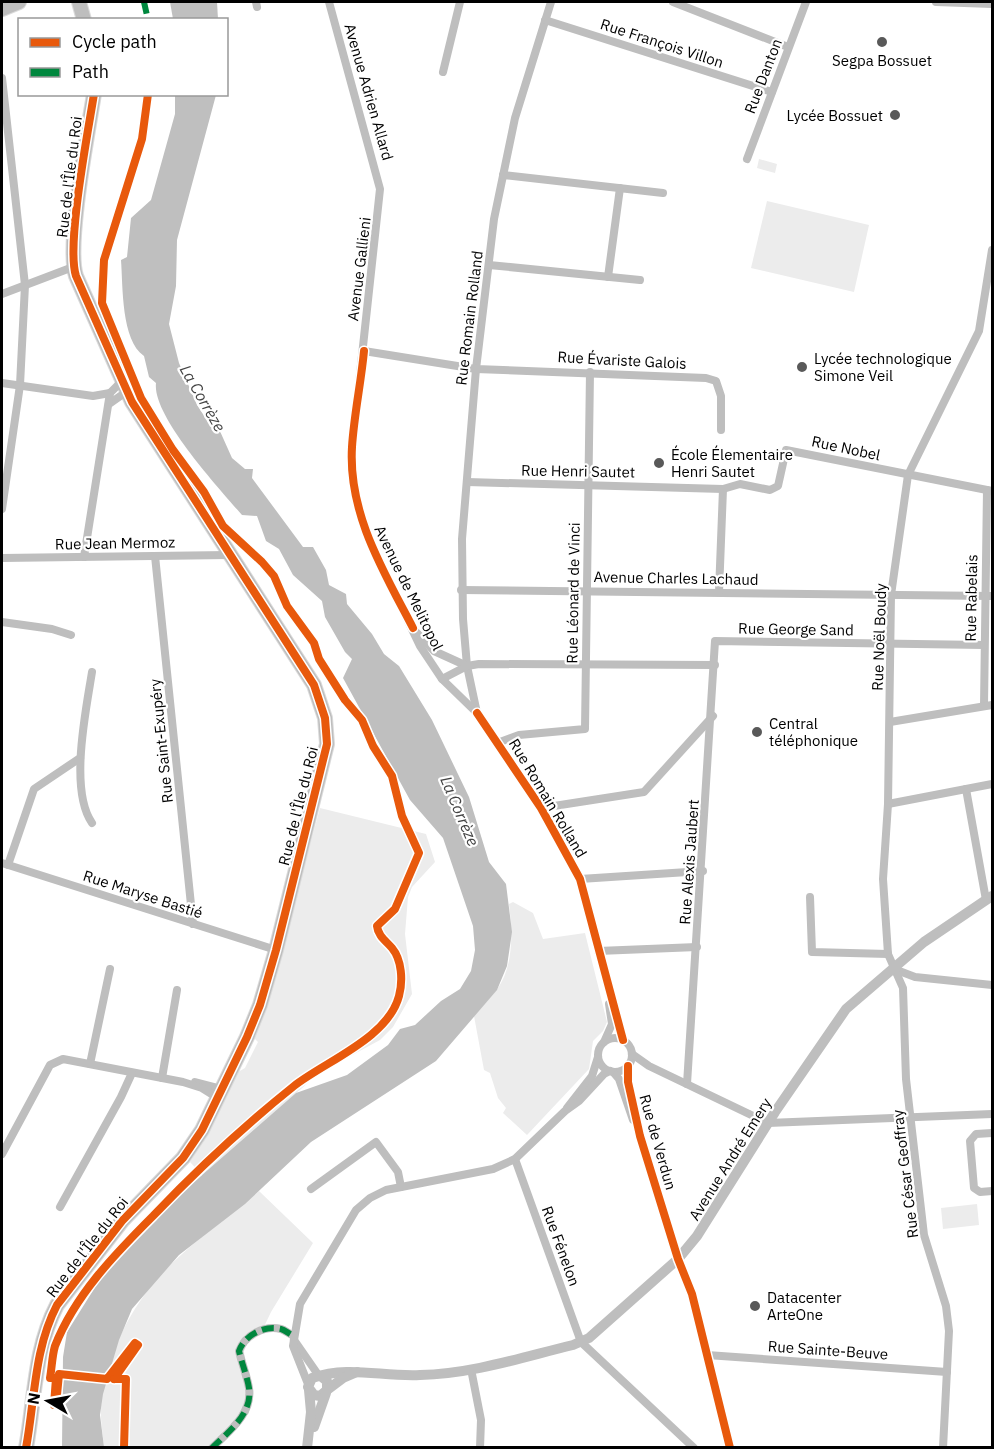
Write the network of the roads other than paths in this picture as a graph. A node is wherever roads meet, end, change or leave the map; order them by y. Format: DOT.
graph roads {
  1 [pos="19,2"];
  2 [pos="79,2"];
  3 [pos="329,2"];
  4 [pos="460,2"];
  5 [pos="551,2"];
  6 [pos="673,2"];
  7 [pos="806,2"];
  8 [pos="936,2"];
  9 [pos="993,4"];
  10 [pos="2,9"];
  11 [pos="83,18"];
  12 [pos="545,20"];
  13 [pos="788,47"];
  14 [pos="443,72"];
  15 [pos="2,78"];
  16 [pos="772,92"];
  17 [pos="94,96"];
  18 [pos="747,159"];
  19 [pos="503,175"];
  20 [pos="620,188"];
  21 [pos="381,189"];
  22 [pos="663,193"];
  23 [pos="993,250"];
  24 [pos="489,265"];
  25 [pos="73,267"];
  26 [pos="608,277"];
  27 [pos="640,280"];
  28 [pos="25,285"];
  29 [pos="2,294"];
  30 [pos="364,351"];
  31 [pos="476,369"];
  32 [pos="590,372"];
  33 [pos="2,383"];
  34 [pos="20,385"];
  35 [pos="124,387"];
  36 [pos="110,393"];
  37 [pos="93,396"];
  38 [pos="109,404"];
  39 [pos="721,430"];
  40 [pos="908,475"];
  41 [pos="467,482"];
  42 [pos="589,485"];
  43 [pos="723,489"];
  44 [pos="990,490"];
  45 [pos="2,509"];
  46 [pos="228,555"];
  47 [pos="155,556"];
  48 [pos="84,557"];
  49 [pos="2,558"];
  50 [pos="461,590"];
  51 [pos="587,590"];
  52 [pos="719,592"];
  53 [pos="891,595"];
  54 [pos="989,596"];
  55 [pos="2,622"];
  56 [pos="413,628"];
  57 [pos="71,635"];
  58 [pos="716,641"];
  59 [pos="890,644"];
  60 [pos="984,645"];
  61 [pos="585,663"];
  62 [pos="715,665"];
  63 [pos="467,666"];
  64 [pos="92,672"];
  65 [pos="442,679"];
  66 [pos="988,705"];
  67 [pos="477,713"];
  68 [pos="712,716"];
  69 [pos="890,722"];
  70 [pos="500,742"];
  71 [pos="80,758"];
  72 [pos="993,784"];
  73 [pos="966,789"];
  74 [pos="888,804"];
  75 [pos="541,808"];
  76 [pos="92,823"];
  77 [pos="5,864"];
  78 [pos="703,871"];
  79 [pos="580,879"];
  80 [pos="810,897"];
  81 [pos="989,898"];
  82 [pos="193,924"];
  83 [pos="697,947"];
  84 [pos="276,950"];
  85 [pos="598,951"];
  86 [pos="888,954"];
  87 [pos="110,969"];
  88 [pos="894,969"];
  89 [pos="604,971"];
  90 [pos="993,985"];
  91 [pos="177,990"];
  92 [pos="623,1040"];
  93 [pos="603,1044"];
  94 [pos="632,1054"];
  95 [pos="598,1056"];
  96 [pos="90,1064"];
  97 [pos="629,1065"];
  98 [pos="649,1066"];
  99 [pos="612,1072"];
  100 [pos="132,1073"];
  101 [pos="162,1078"];
  102 [pos="687,1084"];
  103 [pos="220,1094"];
  104 [pos="565,1111"];
  105 [pos="993,1114"];
  106 [pos="913,1118"];
  107 [pos="768,1123"];
  108 [pos="993,1134"];
  109 [pos="640,1136"];
  110 [pos="2,1154"];
  111 [pos="515,1159"];
  112 [pos="401,1187"];
  113 [pos="311,1189"];
  114 [pos="993,1191"];
  115 [pos="60,1207"];
  116 [pos="678,1258"];
  117 [pos="294,1338"];
  118 [pos="582,1342"];
  119 [pos="707,1355"];
  120 [pos="471,1369"];
  121 [pos="358,1372"];
  122 [pos="947,1372"];
  123 [pos="320,1377"];
  124 [pos="309,1387"];
  125 [pos="326,1392"];
  126 [pos="310,1435"];
  127 [pos="26,1448"];
  128 [pos="212,1448"];
  129 [pos="307,1448"];
  130 [pos="480,1448"];
  131 [pos="694,1448"];
  132 [pos="730,1448"];
  133 [pos="943,1448"];
  1 -- 10 [label="main road"];
  2 -- 11 [label="main road"];
  3 -- 21 [label="street, Avenue Adrien Allard"];
  4 -- 14 [label="street"];
  5 -- 12 [label="street, Rue Romain Rolland"];
  6 -- 13 [label="street"];
  7 -- 13 [label="street, Rue Danton"];
  8 -- 9 [label="street"];
  12 -- 16 [label="street, Rue François Villon"];
  12 -- 19 [label="street, Rue Romain Rolland"];
  13 -- 16 [label="street, Rue Danton"];
  15 -- 28 [label="street"];
  16 -- 18 [label="street, Rue Danton"];
  17 -- 25 [label="main road, Rue de l'Île du Roi"];
  19 -- 20 [label="street"];
  19 -- 24 [label="street, Rue Romain Rolland"];
  20 -- 22 [label="street"];
  20 -- 26 [label="street"];
  21 -- 30 [label="street, Avenue Gallieni"];
  23 -- 40 [label="street, Rue Noël Boudy"];
  24 -- 26 [label="street"];
  24 -- 31 [label="street, Rue Romain Rolland"];
  25 -- 28 [label="street"];
  25 -- 35 [label="main road, Rue de l'Île du Roi"];
  26 -- 27 [label="street"];
  28 -- 29 [label="street"];
  28 -- 34 [label="street"];
  30 -- 31 [label="street, Rue Évariste Galois"];
  30 -- 56 [label="street, Avenue de Melitopol"];
  31 -- 32 [label="street, Rue Évariste Galois"];
  31 -- 41 [label="street, Rue Romain Rolland"];
  32 -- 39 [label="street, Rue Évariste Galois"];
  32 -- 42 [label="street, Rue Léonard de Vinci"];
  33 -- 34 [label="street"];
  34 -- 37 [label="street"];
  34 -- 45 [label="street"];
  35 -- 36 [label="street"];
  35 -- 38 [label="street"];
  35 -- 46 [label="main road, Rue de l'Île du Roi"];
  36 -- 37 [label="street"];
  36 -- 38 [label="street"];
  37 -- 38 [label="street"];
  38 -- 48 [label="street"];
  40 -- 43 [label="street, Rue Nobel"];
  40 -- 44 [label="street, Rue Nobel"];
  40 -- 53 [label="street, Rue Noël Boudy"];
  41 -- 42 [label="street, Rue Henri Sautet"];
  41 -- 50 [label="street, Rue Romain Rolland"];
  42 -- 43 [label="street, Rue Henri Sautet"];
  42 -- 51 [label="street, Rue Léonard de Vinci"];
  43 -- 52 [label="street"];
  44 -- 54 [label="street, Rue Rabelais"];
  46 -- 47 [label="street, Rue Jean Mermoz"];
  46 -- 84 [label="main road, Rue de l'Île du Roi"];
  47 -- 48 [label="street, Rue Jean Mermoz"];
  47 -- 82 [label="street, Rue Saint-Exupéry"];
  48 -- 49 [label="street, Rue Jean Mermoz"];
  50 -- 51 [label="street, Avenue Charles Lachaud"];
  50 -- 63 [label="street, Rue Romain Rolland"];
  51 -- 52 [label="street, Avenue Charles Lachaud"];
  51 -- 61 [label="street, Rue Léonard de Vinci"];
  52 -- 53 [label="street, Avenue Charles Lachaud"];
  53 -- 54 [label="street, Avenue Charles Lachaud"];
  53 -- 59 [label="street, Rue Noël Boudy"];
  54 -- 60 [label="street, Rue Rabelais"];
  55 -- 57 [label="street"];
  56 -- 63 [label="street"];
  56 -- 65 [label="street, Avenue de Melitopol"];
  58 -- 59 [label="street, Rue George Sand"];
  58 -- 62 [label="street, Rue Alexis Jaubert"];
  59 -- 60 [label="street, Rue George Sand"];
  59 -- 69 [label="street, Rue Noël Boudy"];
  60 -- 66 [label="street, Rue Rabelais"];
  61 -- 62 [label="street"];
  61 -- 63 [label="street"];
  61 -- 70 [label="street, Rue Léonard de Vinci"];
  62 -- 68 [label="street, Rue Alexis Jaubert"];
  63 -- 65 [label="street"];
  63 -- 67 [label="street, Rue Romain Rolland"];
  64 -- 71 [label="street"];
  65 -- 67 [label="street, Avenue de Melitopol"];
  66 -- 69 [label="street"];
  67 -- 70 [label="street, Rue Romain Rolland"];
  68 -- 75 [label="street"];
  68 -- 78 [label="street, Rue Alexis Jaubert"];
  69 -- 74 [label="street, Rue Noël Boudy"];
  70 -- 75 [label="street, Rue Romain Rolland"];
  71 -- 76 [label="street"];
  71 -- 77 [label="street"];
  72 -- 73 [label="street"];
  73 -- 74 [label="street"];
  73 -- 81 [label="street"];
  74 -- 86 [label="street, Rue Noël Boudy"];
  75 -- 79 [label="street, Rue Romain Rolland"];
  77 -- 82 [label="street, Rue Maryse Bastié"];
  78 -- 79 [label="street"];
  78 -- 83 [label="street, Rue Alexis Jaubert"];
  79 -- 85 [label="street, Rue Romain Rolland"];
  80 -- 86 [label="street"];
  81 -- 88 [label="street, Avenue André Emery"];
  82 -- 84 [label="street, Rue Maryse Bastié"];
  83 -- 85 [label="street"];
  83 -- 102 [label="street, Rue Alexis Jaubert"];
  84 -- 103 [label="main road, Rue de l'Île du Roi"];
  85 -- 89 [label="street, Rue Romain Rolland"];
  86 -- 88 [label="street, Rue Noël Boudy"];
  87 -- 96 [label="street"];
  88 -- 90 [label="street"];
  88 -- 106 [label="street, Rue César Geoffray"];
  88 -- 107 [label="street, Avenue André Emery"];
  89 -- 92 [label="street, Rue Romain Rolland"];
  89 -- 93 [label="street, Rue Romain Rolland"];
  91 -- 101 [label="street"];
  92 -- 93 [label="street"];
  92 -- 94 [label="street"];
  93 -- 95 [label="street"];
  94 -- 97 [label="street"];
  94 -- 98 [label="street"];
  95 -- 99 [label="street"];
  95 -- 104 [label="street"];
  96 -- 100 [label="street"];
  96 -- 110 [label="street"];
  97 -- 98 [label="street"];
  97 -- 99 [label="street"];
  97 -- 109 [label="street, Rue de Verdun"];
  98 -- 102 [label="street"];
  99 -- 104 [label="street"];
  99 -- 109 [label="street, Rue de Verdun"];
  100 -- 101 [label="street"];
  100 -- 115 [label="street"];
  101 -- 103 [label="street"];
  102 -- 107 [label="street"];
  103 -- 127 [label="main road, Rue de l'Île du Roi"];
  104 -- 111 [label="street"];
  105 -- 106 [label="street"];
  106 -- 107 [label="street"];
  106 -- 122 [label="street, Rue César Geoffray"];
  107 -- 116 [label="street, Avenue André Emery"];
  108 -- 114 [label="street"];
  109 -- 116 [label="street, Rue de Verdun"];
  111 -- 112 [label="street"];
  111 -- 118 [label="street, Rue Fénelon"];
  112 -- 113 [label="street"];
  112 -- 117 [label="street"];
  116 -- 118 [label="street, Avenue André Emery"];
  116 -- 119 [label="street, Rue de Verdun"];
  117 -- 123 [label="street"];
  117 -- 124 [label="street"];
  117 -- 128 [label="street"];
  118 -- 120 [label="street, Avenue André Emery"];
  118 -- 131 [label="street"];
  119 -- 122 [label="street, Rue Sainte-Beuve"];
  119 -- 132 [label="street, Rue de Verdun"];
  120 -- 121 [label="street, Avenue André Emery"];
  120 -- 130 [label="street"];
  121 -- 123 [label="street, Avenue André Emery"];
  121 -- 125 [label="street"];
  122 -- 133 [label="street, Rue César Geoffray"];
  123 -- 124 [label="street"];
  123 -- 125 [label="street"];
  124 -- 125 [label="street"];
  124 -- 126 [label="street"];
  125 -- 126 [label="street"];
  126 -- 129 [label="street"];
}
